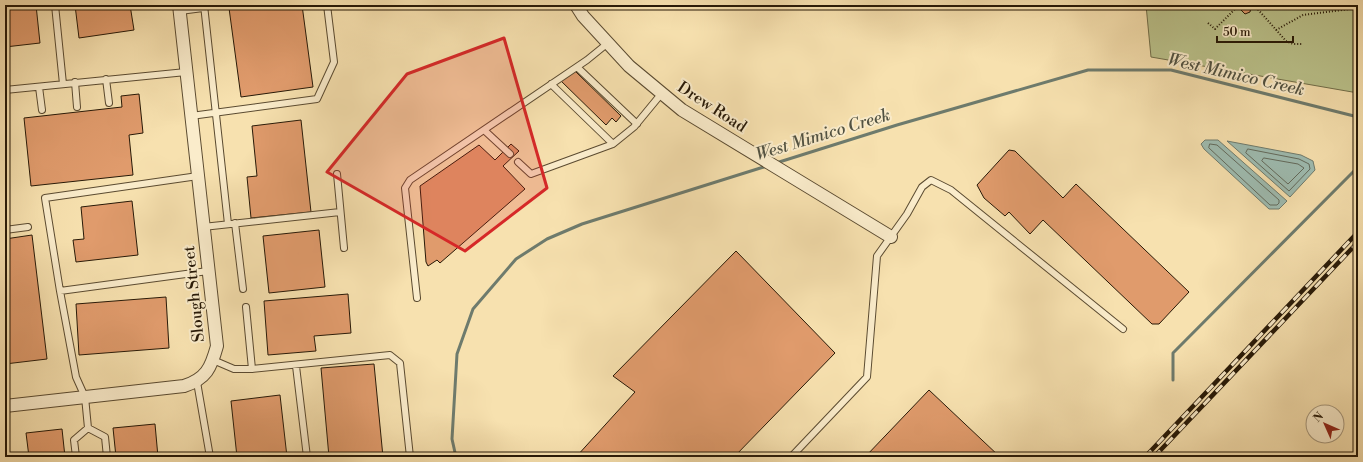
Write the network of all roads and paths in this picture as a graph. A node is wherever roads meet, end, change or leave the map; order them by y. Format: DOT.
graph roads {
  1 [pos="55,5"];
  2 [pos="327,5"];
  3 [pos="576,5"];
  4 [pos="1240,5"];
  5 [pos="1254,5"];
  6 [pos="204,7"];
  7 [pos="179,8"];
  8 [pos="1358,8"];
  9 [pos="1208,23"];
  10 [pos="1276,30"];
  11 [pos="608,43"];
  12 [pos="1303,44"];
  13 [pos="577,66"];
  14 [pos="186,72"];
  15 [pos="106,79"];
  16 [pos="74,82"];
  17 [pos="63,84"];
  18 [pos="551,84"];
  19 [pos="40,87"];
  20 [pos="5,90"];
  21 [pos="662,93"];
  22 [pos="109,103"];
  23 [pos="77,107"];
  24 [pos="42,110"];
  25 [pos="216,114"];
  26 [pos="191,116"];
  27 [pos="637,124"];
  28 [pos="484,130"];
  29 [pos="613,144"];
  30 [pos="510,154"];
  31 [pos="518,162"];
  32 [pos="337,174"];
  33 [pos="198,176"];
  34 [pos="340,212"];
  35 [pos="235,223"];
  36 [pos="228,224"];
  37 [pos="28,227"];
  38 [pos="204,227"];
  39 [pos="5,230"];
  40 [pos="891,236"];
  41 [pos="344,248"];
  42 [pos="208,271"];
  43 [pos="243,289"];
  44 [pos="60,291"];
  45 [pos="417,298"];
  46 [pos="246,308"];
  47 [pos="1123,329"];
  48 [pos="213,360"];
  49 [pos="296,366"];
  50 [pos="252,369"];
  51 [pos="196,382"];
  52 [pos="85,397"];
  53 [pos="5,406"];
  54 [pos="88,428"];
  55 [pos="76,457"];
  56 [pos="107,457"];
  57 [pos="210,457"];
  58 [pos="307,457"];
  59 [pos="410,457"];
  60 [pos="791,457"];
  1 -- 17 [label="lane"];
  2 -- 25 [label="lane"];
  3 -- 11 [label="street, Drew Road"];
  4 -- 9 [label="path"];
  5 -- 10 [label="path"];
  6 -- 7 [label="lane"];
  6 -- 25 [label="lane"];
  7 -- 14 [label="street, Slough Street"];
  8 -- 10 [label="path"];
  10 -- 12 [label="path"];
  11 -- 13 [label="lane"];
  11 -- 21 [label="street, Drew Road"];
  13 -- 18 [label="lane"];
  13 -- 27 [label="lane"];
  14 -- 15 [label="lane"];
  14 -- 26 [label="street, Slough Street"];
  15 -- 16 [label="lane"];
  15 -- 22 [label="lane"];
  16 -- 17 [label="lane"];
  16 -- 23 [label="lane"];
  17 -- 19 [label="lane"];
  18 -- 28 [label="lane"];
  18 -- 29 [label="lane"];
  19 -- 20 [label="lane"];
  19 -- 24 [label="lane"];
  21 -- 27 [label="lane"];
  21 -- 40 [label="street, Drew Road"];
  25 -- 26 [label="lane"];
  25 -- 36 [label="lane"];
  26 -- 33 [label="street, Slough Street"];
  27 -- 29 [label="lane"];
  28 -- 30 [label="lane"];
  28 -- 45 [label="lane"];
  29 -- 31 [label="lane"];
  32 -- 34 [label="lane"];
  33 -- 38 [label="street, Slough Street"];
  33 -- 44 [label="lane"];
  34 -- 35 [label="lane"];
  34 -- 41 [label="lane"];
  35 -- 36 [label="lane"];
  35 -- 43 [label="lane"];
  36 -- 38 [label="lane"];
  37 -- 39 [label="lane"];
  38 -- 42 [label="street, Slough Street"];
  40 -- 47 [label="lane"];
  40 -- 60 [label="lane"];
  42 -- 44 [label="lane"];
  42 -- 48 [label="street, Slough Street"];
  44 -- 52 [label="lane"];
  46 -- 50 [label="lane"];
  48 -- 50 [label="lane"];
  48 -- 51 [label="street, Slough Street"];
  49 -- 50 [label="lane"];
  49 -- 58 [label="lane"];
  49 -- 59 [label="lane"];
  51 -- 52 [label="street"];
  51 -- 57 [label="lane"];
  52 -- 53 [label="street"];
  52 -- 54 [label="lane"];
  54 -- 55 [label="lane"];
  54 -- 56 [label="lane"];
}
